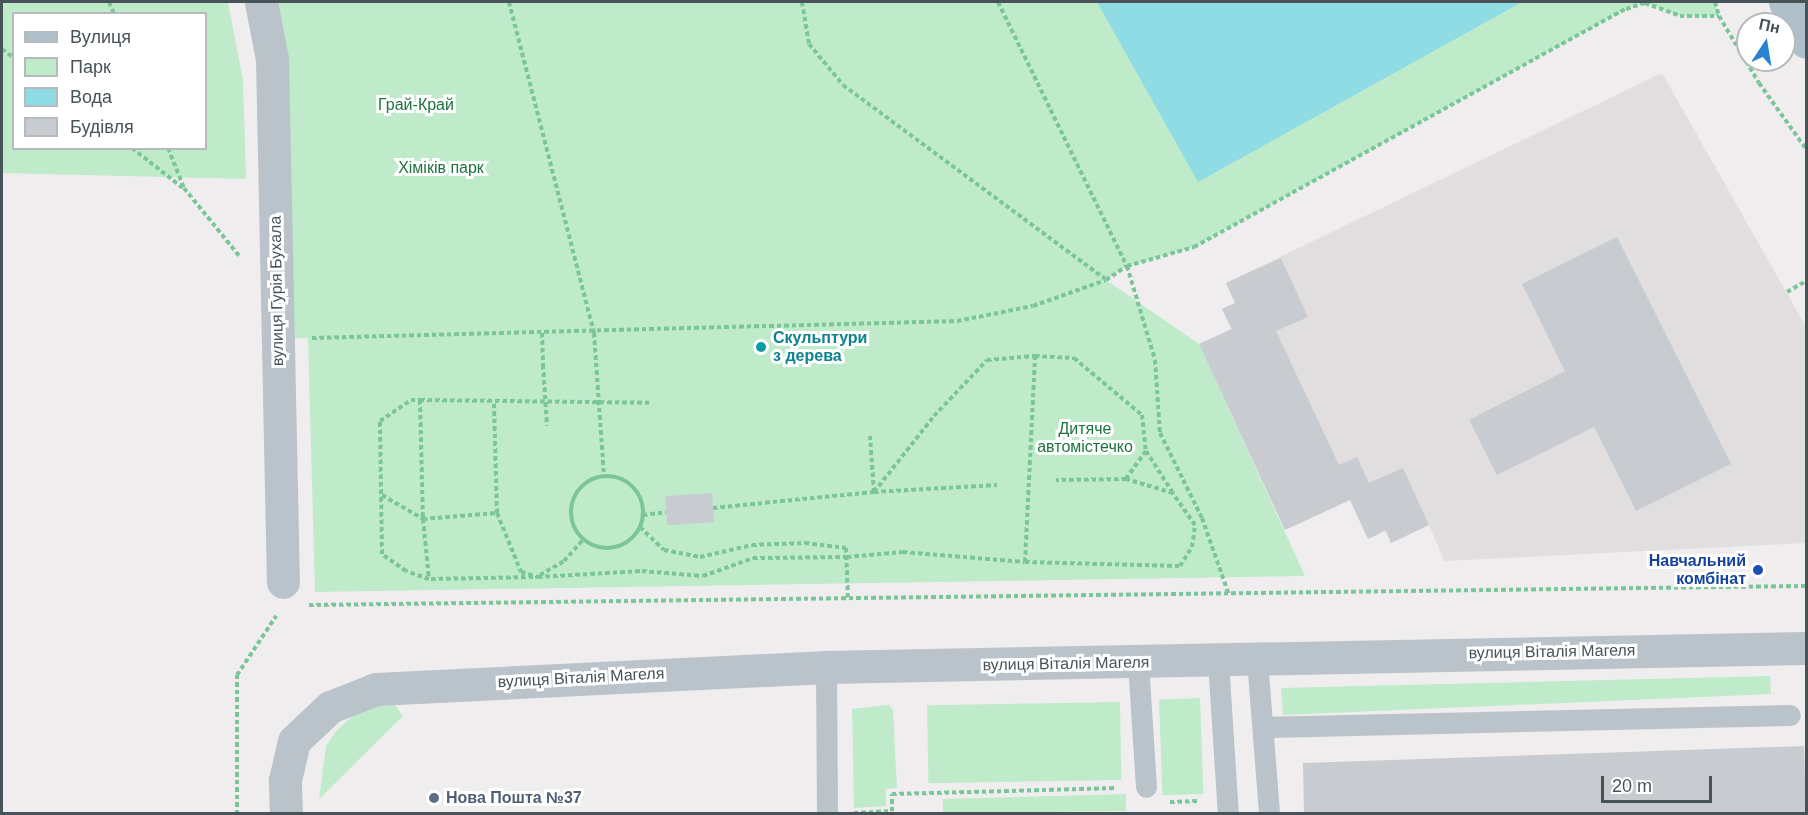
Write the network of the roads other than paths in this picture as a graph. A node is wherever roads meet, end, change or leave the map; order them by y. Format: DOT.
graph roads {
  1 [pos="261,2"];
  2 [pos="1785,2"];
  3 [pos="1806,42"];
  4 [pos="286,600"];
  5 [pos="1806,648"];
  6 [pos="1257,660"];
  7 [pos="1218,661"];
  8 [pos="1138,663"];
  9 [pos="826,667"];
  10 [pos="1790,716"];
  11 [pos="1264,727"];
  12 [pos="1146,787"];
  13 [pos="1228,807"];
  14 [pos="286,813"];
  15 [pos="827,813"];
  16 [pos="1269,813"];
  1 -- 4 [label="street, вулиця Гурія Бухала"];
  2 -- 3 [label="main road"];
  5 -- 6 [label="street, вулиця Віталія Магеля"];
  6 -- 7 [label="street, вулиця Віталія Магеля"];
  6 -- 11 [label="lane"];
  7 -- 8 [label="street, вулиця Віталія Магеля"];
  7 -- 13 [label="lane"];
  8 -- 9 [label="street, вулиця Віталія Магеля"];
  8 -- 12 [label="lane"];
  9 -- 14 [label="street, вулиця Віталія Магеля"];
  9 -- 15 [label="lane"];
  10 -- 11 [label="lane"];
  11 -- 16 [label="lane"];
}
